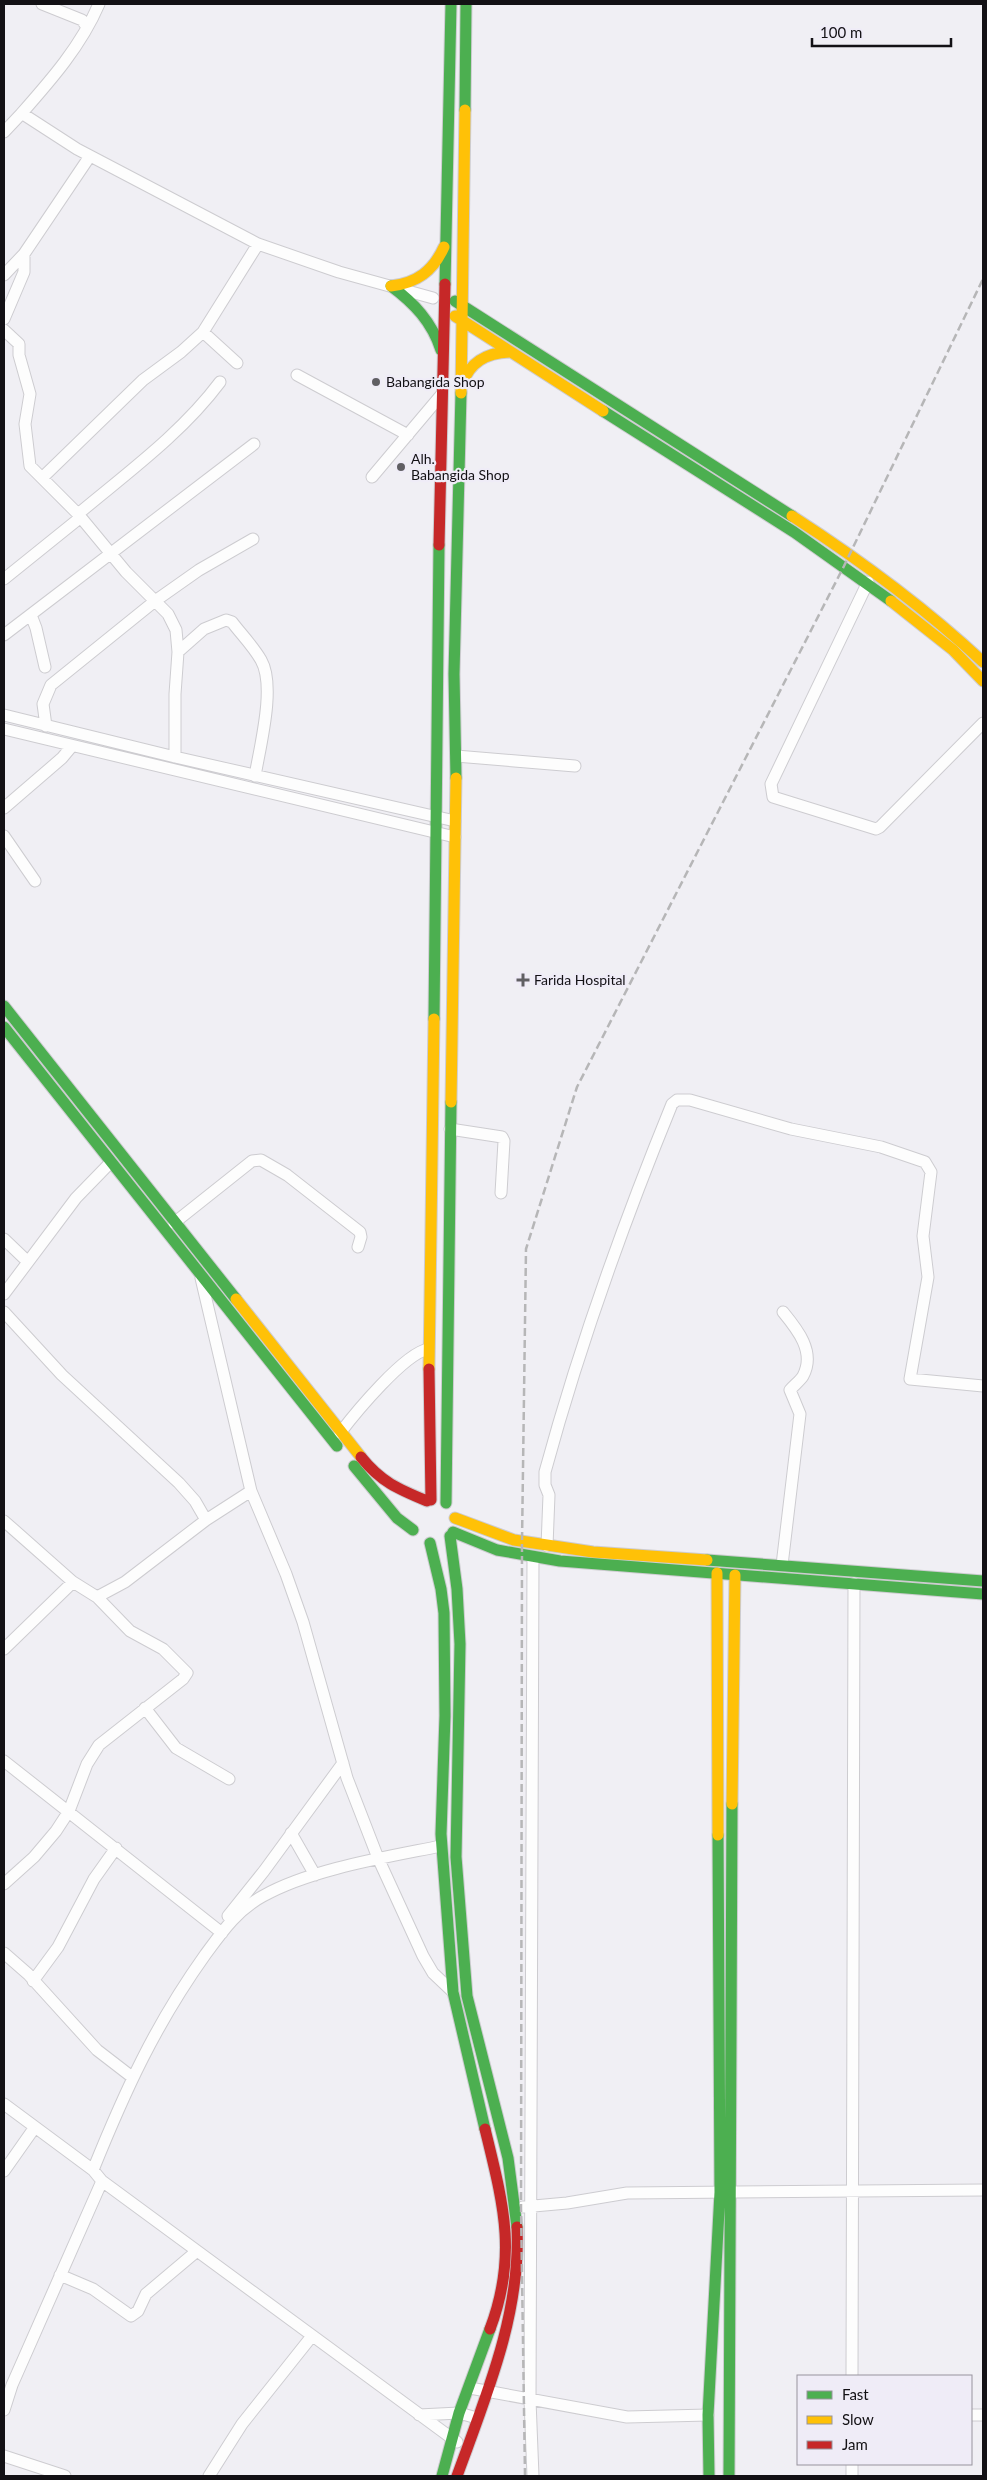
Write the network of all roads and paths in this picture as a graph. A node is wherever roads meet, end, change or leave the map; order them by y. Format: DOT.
graph roads {
  1 [pos="42,4"];
  2 [pos="99,4"];
  3 [pos="451,4"];
  4 [pos="466,4"];
  5 [pos="87,27"];
  6 [pos="21,114"];
  7 [pos="4,132"];
  8 [pos="90,156"];
  9 [pos="446,240"];
  10 [pos="258,244"];
  11 [pos="24,254"];
  12 [pos="4,275"];
  13 [pos="391,286"];
  14 [pos="439,297"];
  15 [pos="461,304"];
  16 [pos="444,309"];
  17 [pos="4,319"];
  18 [pos="461,320"];
  19 [pos="4,330"];
  20 [pos="200,335"];
  21 [pos="509,352"];
  22 [pos="237,363"];
  23 [pos="444,363"];
  24 [pos="298,375"];
  25 [pos="220,382"];
  26 [pos="461,386"];
  27 [pos="442,394"];
  28 [pos="408,435"];
  29 [pos="254,444"];
  30 [pos="372,477"];
  31 [pos="42,478"];
  32 [pos="79,516"];
  33 [pos="253,539"];
  34 [pos="111,554"];
  35 [pos="4,579"];
  36 [pos="868,582"];
  37 [pos="155,601"];
  38 [pos="31,615"];
  39 [pos="4,635"];
  40 [pos="178,652"];
  41 [pos="983,662"];
  42 [pos="45,667"];
  43 [pos="983,681"];
  44 [pos="4,715"];
  45 [pos="983,723"];
  46 [pos="46,726"];
  47 [pos="4,730"];
  48 [pos="72,746"];
  49 [pos="456,756"];
  50 [pos="174,757"];
  51 [pos="575,766"];
  52 [pos="255,776"];
  53 [pos="4,808"];
  54 [pos="436,818"];
  55 [pos="455,821"];
  56 [pos="435,834"];
  57 [pos="4,836"];
  58 [pos="455,837"];
  59 [pos="35,881"];
  60 [pos="4,1006"];
  61 [pos="4,1027"];
  62 [pos="450,1129"];
  63 [pos="111,1162"];
  64 [pos="501,1194"];
  65 [pos="174,1223"];
  66 [pos="4,1239"];
  67 [pos="358,1247"];
  68 [pos="28,1262"];
  69 [pos="201,1277"];
  70 [pos="4,1294"];
  71 [pos="4,1312"];
  72 [pos="783,1312"];
  73 [pos="428,1348"];
  74 [pos="983,1386"];
  75 [pos="340,1433"];
  76 [pos="432,1474"];
  77 [pos="401,1490"];
  78 [pos="251,1491"];
  79 [pos="429,1501"];
  80 [pos="446,1504"];
  81 [pos="455,1518"];
  82 [pos="206,1520"];
  83 [pos="4,1521"];
  84 [pos="414,1530"];
  85 [pos="452,1534"];
  86 [pos="430,1543"];
  87 [pos="547,1546"];
  88 [pos="533,1557"];
  89 [pos="782,1565"];
  90 [pos="717,1573"];
  91 [pos="735,1575"];
  92 [pos="983,1580"];
  93 [pos="73,1582"];
  94 [pos="854,1583"];
  95 [pos="983,1594"];
  96 [pos="97,1597"];
  97 [pos="4,1649"];
  98 [pos="145,1708"];
  99 [pos="4,1761"];
  100 [pos="342,1763"];
  101 [pos="229,1779"];
  102 [pos="69,1812"];
  103 [pos="291,1833"];
  104 [pos="442,1846"];
  105 [pos="116,1848"];
  106 [pos="378,1858"];
  107 [pos="315,1875"];
  108 [pos="4,1884"];
  109 [pos="220,1931"];
  110 [pos="4,1952"];
  111 [pos="33,1981"];
  112 [pos="453,1992"];
  113 [pos="132,2076"];
  114 [pos="4,2104"];
  115 [pos="36,2128"];
  116 [pos="93,2170"];
  117 [pos="4,2171"];
  118 [pos="102,2181"];
  119 [pos="983,2190"];
  120 [pos="853,2191"];
  121 [pos="720,2192"];
  122 [pos="732,2192"];
  123 [pos="531,2206"];
  124 [pos="516,2207"];
  125 [pos="504,2209"];
  126 [pos="198,2251"];
  127 [pos="60,2274"];
  128 [pos="312,2336"];
  129 [pos="852,2375"];
  130 [pos="470,2388"];
  131 [pos="488,2392"];
  132 [pos="530,2400"];
  133 [pos="4,2410"];
  134 [pos="459,2413"];
  135 [pos="418,2415"];
  136 [pos="708,2415"];
  137 [pos="477,2418"];
  138 [pos="451,2439"];
  139 [pos="468,2446"];
  140 [pos="4,2456"];
  141 [pos="65,2476"];
  142 [pos="210,2476"];
  143 [pos="442,2476"];
  144 [pos="457,2476"];
  145 [pos="533,2476"];
  146 [pos="710,2476"];
  147 [pos="729,2476"];
  1 -- 5 [label="street"];
  2 -- 5 [label="street"];
  3 -- 9 [label="street"];
  4 -- 15 [label="street"];
  5 -- 6 [label="street"];
  6 -- 7 [label="street"];
  6 -- 8 [label="street"];
  8 -- 10 [label="street"];
  8 -- 11 [label="street"];
  9 -- 13 [label="street"];
  9 -- 14 [label="street"];
  10 -- 13 [label="street"];
  10 -- 20 [label="street"];
  11 -- 12 [label="street"];
  11 -- 17 [label="street"];
  13 -- 14 [label="street"];
  13 -- 23 [label="street"];
  14 -- 15 [label="street"];
  14 -- 16 [label="street"];
  15 -- 18 [label="street"];
  15 -- 41 [label="street"];
  16 -- 18 [label="street"];
  16 -- 23 [label="street"];
  18 -- 21 [label="street"];
  18 -- 26 [label="street"];
  19 -- 31 [label="street"];
  20 -- 22 [label="street"];
  20 -- 31 [label="street"];
  21 -- 26 [label="street"];
  21 -- 36 [label="street"];
  23 -- 27 [label="street"];
  24 -- 28 [label="street"];
  25 -- 32 [label="street"];
  26 -- 49 [label="street"];
  27 -- 28 [label="street"];
  27 -- 54 [label="street"];
  28 -- 30 [label="street"];
  29 -- 34 [label="street"];
  31 -- 32 [label="street"];
  32 -- 34 [label="street"];
  32 -- 35 [label="street"];
  33 -- 37 [label="street"];
  34 -- 37 [label="street"];
  34 -- 38 [label="street"];
  36 -- 43 [label="street"];
  36 -- 45 [label="street"];
  37 -- 40 [label="street"];
  37 -- 46 [label="street"];
  38 -- 39 [label="street"];
  38 -- 42 [label="street"];
  40 -- 50 [label="street"];
  40 -- 52 [label="street"];
  44 -- 46 [label="street"];
  46 -- 50 [label="street"];
  47 -- 48 [label="street"];
  48 -- 53 [label="street"];
  48 -- 56 [label="street"];
  49 -- 51 [label="street"];
  49 -- 55 [label="street"];
  50 -- 52 [label="street"];
  52 -- 54 [label="street"];
  54 -- 55 [label="street"];
  54 -- 56 [label="street"];
  55 -- 58 [label="street"];
  56 -- 58 [label="street"];
  56 -- 73 [label="street"];
  57 -- 59 [label="street"];
  58 -- 62 [label="street"];
  60 -- 65 [label="street"];
  61 -- 63 [label="street"];
  62 -- 64 [label="street"];
  62 -- 80 [label="street"];
  63 -- 68 [label="street"];
  63 -- 69 [label="street"];
  65 -- 67 [label="street"];
  65 -- 75 [label="street"];
  66 -- 68 [label="street"];
  68 -- 70 [label="street"];
  69 -- 78 [label="street"];
  69 -- 84 [label="street"];
  71 -- 82 [label="street"];
  72 -- 89 [label="street"];
  73 -- 75 [label="street"];
  73 -- 76 [label="street"];
  74 -- 87 [label="street"];
  75 -- 77 [label="street"];
  76 -- 77 [label="street"];
  76 -- 79 [label="street"];
  77 -- 79 [label="street"];
  78 -- 82 [label="street"];
  78 -- 100 [label="street"];
  79 -- 80 [label="street"];
  79 -- 84 [label="street"];
  80 -- 81 [label="street"];
  81 -- 85 [label="street"];
  81 -- 87 [label="street"];
  82 -- 96 [label="street"];
  83 -- 93 [label="street"];
  84 -- 86 [label="street"];
  85 -- 86 [label="street"];
  85 -- 88 [label="street"];
  85 -- 124 [label="street"];
  86 -- 104 [label="street"];
  87 -- 89 [label="street"];
  88 -- 90 [label="street"];
  88 -- 123 [label="street"];
  89 -- 92 [label="street"];
  90 -- 91 [label="street"];
  90 -- 121 [label="street"];
  91 -- 94 [label="street"];
  91 -- 122 [label="street"];
  93 -- 96 [label="street"];
  93 -- 97 [label="street"];
  94 -- 95 [label="street"];
  94 -- 120 [label="street"];
  96 -- 98 [label="street"];
  98 -- 101 [label="street"];
  98 -- 102 [label="street"];
  99 -- 102 [label="street"];
  100 -- 103 [label="street"];
  100 -- 106 [label="street"];
  102 -- 105 [label="street"];
  102 -- 108 [label="street"];
  103 -- 107 [label="street"];
  103 -- 109 [label="street"];
  104 -- 106 [label="street"];
  104 -- 112 [label="street"];
  105 -- 109 [label="street"];
  105 -- 111 [label="street"];
  106 -- 107 [label="street"];
  106 -- 112 [label="street"];
  107 -- 109 [label="street"];
  109 -- 113 [label="street"];
  110 -- 111 [label="street"];
  111 -- 113 [label="street"];
  112 -- 125 [label="street"];
  113 -- 116 [label="street"];
  114 -- 115 [label="street"];
  115 -- 116 [label="street"];
  115 -- 117 [label="street"];
  116 -- 118 [label="street"];
  118 -- 126 [label="street"];
  118 -- 127 [label="street"];
  119 -- 120 [label="street"];
  120 -- 122 [label="street"];
  120 -- 129 [label="street"];
  121 -- 122 [label="street"];
  121 -- 123 [label="street"];
  121 -- 136 [label="street"];
  122 -- 147 [label="street"];
  123 -- 124 [label="street"];
  123 -- 132 [label="street"];
  124 -- 125 [label="street"];
  124 -- 131 [label="street"];
  125 -- 130 [label="street"];
  126 -- 127 [label="street"];
  126 -- 128 [label="street"];
  127 -- 133 [label="street"];
  128 -- 135 [label="street"];
  128 -- 142 [label="street"];
  130 -- 131 [label="street"];
  130 -- 134 [label="street"];
  131 -- 132 [label="street"];
  131 -- 137 [label="street"];
  132 -- 136 [label="street"];
  132 -- 145 [label="street"];
  134 -- 135 [label="street"];
  134 -- 137 [label="street"];
  134 -- 138 [label="street"];
  135 -- 138 [label="street"];
  136 -- 146 [label="street"];
  137 -- 139 [label="street"];
  138 -- 139 [label="street"];
  138 -- 143 [label="street"];
  139 -- 144 [label="street"];
  140 -- 141 [label="street"];
}
